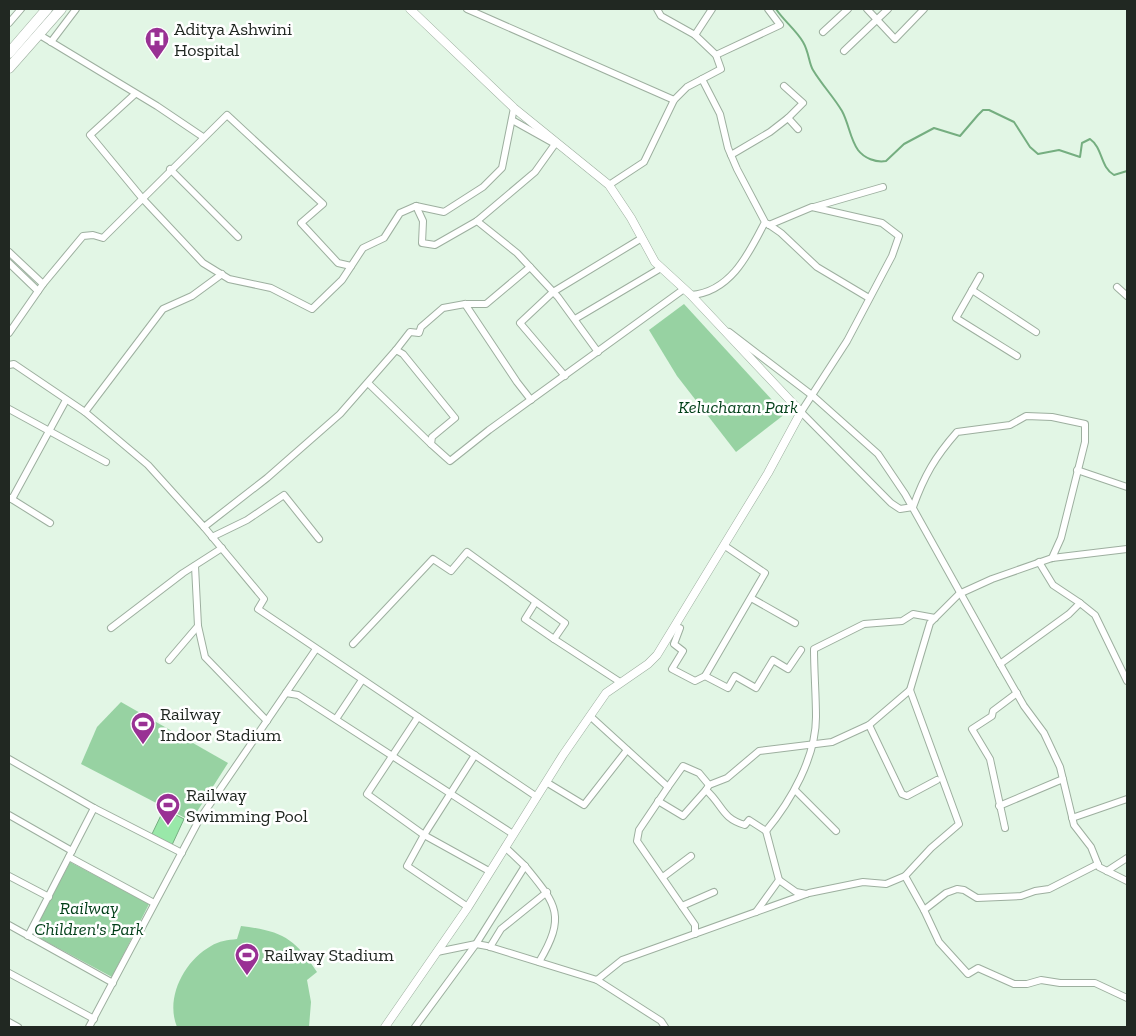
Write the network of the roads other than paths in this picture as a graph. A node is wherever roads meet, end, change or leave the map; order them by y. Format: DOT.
graph roads {
  1 [pos="21,9"];
  2 [pos="48,9"];
  3 [pos="61,9"];
  4 [pos="76,9"];
  5 [pos="410,9"];
  6 [pos="467,9"];
  7 [pos="657,9"];
  8 [pos="712,9"];
  9 [pos="768,9"];
  10 [pos="848,9"];
  11 [pos="867,9"];
  12 [pos="888,9"];
  13 [pos="924,9"];
  14 [pos="878,20"];
  15 [pos="9,23"];
  16 [pos="823,32"];
  17 [pos="38,34"];
  18 [pos="695,35"];
  19 [pos="50,42"];
  20 [pos="844,51"];
  21 [pos="9,53"];
  22 [pos="716,55"];
  23 [pos="9,68"];
  24 [pos="702,79"];
  25 [pos="784,86"];
  26 [pos="135,94"];
  27 [pos="674,100"];
  28 [pos="514,108"];
  29 [pos="788,118"];
  30 [pos="512,120"];
  31 [pos="798,129"];
  32 [pos="203,137"];
  33 [pos="731,155"];
  34 [pos="170,169"];
  35 [pos="610,185"];
  36 [pos="882,187"];
  37 [pos="142,198"];
  38 [pos="416,206"];
  39 [pos="812,207"];
  40 [pos="477,221"];
  41 [pos="767,223"];
  42 [pos="238,238"];
  43 [pos="642,238"];
  44 [pos="9,252"];
  45 [pos="9,263"];
  46 [pos="352,266"];
  47 [pos="530,267"];
  48 [pos="661,268"];
  49 [pos="222,274"];
  50 [pos="980,276"];
  51 [pos="43,284"];
  52 [pos="1118,287"];
  53 [pos="684,289"];
  54 [pos="972,290"];
  55 [pos="38,291"];
  56 [pos="553,292"];
  57 [pos="691,296"];
  58 [pos="1127,296"];
  59 [pos="869,298"];
  60 [pos="465,304"];
  61 [pos="575,319"];
  62 [pos="716,322"];
  63 [pos="1036,332"];
  64 [pos="9,333"];
  65 [pos="396,350"];
  66 [pos="598,352"];
  67 [pos="1017,356"];
  68 [pos="9,365"];
  69 [pos="565,376"];
  70 [pos="368,382"];
  71 [pos="813,396"];
  72 [pos="66,400"];
  73 [pos="531,400"];
  74 [pos="9,409"];
  75 [pos="84,412"];
  76 [pos="801,412"];
  77 [pos="49,431"];
  78 [pos="431,444"];
  79 [pos="106,462"];
  80 [pos="1077,470"];
  81 [pos="1127,487"];
  82 [pos="10,498"];
  83 [pos="913,507"];
  84 [pos="50,523"];
  85 [pos="204,527"];
  86 [pos="212,537"];
  87 [pos="319,539"];
  88 [pos="725,546"];
  89 [pos="222,548"];
  90 [pos="1127,549"];
  91 [pos="1052,558"];
  92 [pos="1039,562"];
  93 [pos="194,566"];
  94 [pos="959,594"];
  95 [pos="751,598"];
  96 [pos="535,603"];
  97 [pos="1080,603"];
  98 [pos="935,618"];
  99 [pos="795,623"];
  100 [pos="198,626"];
  101 [pos="111,628"];
  102 [pos="680,628"];
  103 [pos="554,639"];
  104 [pos="353,644"];
  105 [pos="316,649"];
  106 [pos="801,650"];
  107 [pos="169,660"];
  108 [pos="1000,664"];
  109 [pos="704,676"];
  110 [pos="362,680"];
  111 [pos="1127,681"];
  112 [pos="620,682"];
  113 [pos="910,690"];
  114 [pos="286,693"];
  115 [pos="1017,693"];
  116 [pos="590,716"];
  117 [pos="418,717"];
  118 [pos="336,719"];
  119 [pos="267,721"];
  120 [pos="869,725"];
  121 [pos="812,745"];
  122 [pos="627,750"];
  123 [pos="475,755"];
  124 [pos="392,756"];
  125 [pos="9,759"];
  126 [pos="1063,779"];
  127 [pos="936,780"];
  128 [pos="546,782"];
  129 [pos="668,787"];
  130 [pos="707,788"];
  131 [pos="795,790"];
  132 [pos="451,794"];
  133 [pos="537,796"];
  134 [pos="1127,799"];
  135 [pos="658,801"];
  136 [pos="999,806"];
  137 [pos="94,808"];
  138 [pos="9,815"];
  139 [pos="1072,818"];
  140 [pos="1005,828"];
  141 [pos="766,831"];
  142 [pos="836,831"];
  143 [pos="513,834"];
  144 [pos="424,835"];
  145 [pos="505,847"];
  146 [pos="182,853"];
  147 [pos="71,854"];
  148 [pos="691,856"];
  149 [pos="1127,858"];
  150 [pos="1098,864"];
  151 [pos="525,866"];
  152 [pos="489,871"];
  153 [pos="1107,871"];
  154 [pos="9,876"];
  155 [pos="905,876"];
  156 [pos="663,877"];
  157 [pos="779,880"];
  158 [pos="1127,882"];
  159 [pos="547,892"];
  160 [pos="714,892"];
  161 [pos="807,894"];
  162 [pos="49,897"];
  163 [pos="154,903"];
  164 [pos="682,906"];
  165 [pos="468,907"];
  166 [pos="924,910"];
  167 [pos="756,912"];
  168 [pos="9,925"];
  169 [pos="695,934"];
  170 [pos="28,936"];
  171 [pos="476,944"];
  172 [pos="490,947"];
  173 [pos="437,952"];
  174 [pos="539,962"];
  175 [pos="9,974"];
  176 [pos="597,980"];
  177 [pos="113,982"];
  178 [pos="1127,998"];
  179 [pos="94,1019"];
  180 [pos="9,1022"];
  181 [pos="18,1027"];
  182 [pos="89,1027"];
  183 [pos="385,1027"];
  184 [pos="415,1027"];
  185 [pos="665,1027"];
  1 -- 15 [label="street"];
  2 -- 21 [label="main road"];
  3 -- 17 [label="main road"];
  4 -- 19 [label="street"];
  5 -- 28 [label="street"];
  6 -- 27 [label="street"];
  7 -- 18 [label="street"];
  8 -- 18 [label="street"];
  9 -- 22 [label="street"];
  10 -- 16 [label="street"];
  11 -- 14 [label="street"];
  12 -- 14 [label="street"];
  13 -- 14 [label="street"];
  14 -- 20 [label="street"];
  17 -- 19 [label="street"];
  17 -- 23 [label="main road"];
  18 -- 22 [label="street"];
  19 -- 26 [label="street"];
  22 -- 24 [label="street"];
  24 -- 27 [label="street"];
  24 -- 33 [label="street"];
  25 -- 29 [label="street"];
  26 -- 32 [label="street"];
  26 -- 37 [label="street"];
  27 -- 35 [label="street"];
  28 -- 30 [label="street"];
  28 -- 35 [label="street"];
  29 -- 31 [label="street"];
  29 -- 33 [label="street"];
  30 -- 38 [label="street"];
  30 -- 40 [label="street"];
  32 -- 34 [label="street"];
  32 -- 46 [label="street"];
  33 -- 41 [label="street"];
  34 -- 37 [label="street"];
  34 -- 42 [label="street"];
  35 -- 43 [label="street"];
  36 -- 39 [label="street"];
  37 -- 49 [label="street"];
  37 -- 51 [label="street"];
  38 -- 40 [label="street"];
  38 -- 46 [label="street"];
  39 -- 41 [label="street"];
  39 -- 59 [label="street"];
  40 -- 47 [label="street"];
  41 -- 57 [label="street"];
  41 -- 59 [label="street"];
  43 -- 48 [label="street"];
  43 -- 56 [label="street"];
  44 -- 51 [label="street"];
  45 -- 55 [label="street"];
  46 -- 49 [label="street"];
  47 -- 56 [label="street"];
  47 -- 60 [label="street"];
  48 -- 53 [label="street"];
  48 -- 61 [label="street"];
  49 -- 75 [label="street"];
  50 -- 54 [label="street"];
  51 -- 55 [label="street"];
  52 -- 58 [label="street"];
  53 -- 57 [label="street"];
  53 -- 66 [label="street"];
  54 -- 63 [label="street"];
  54 -- 67 [label="street"];
  55 -- 64 [label="street"];
  56 -- 61 [label="street"];
  56 -- 69 [label="street"];
  57 -- 62 [label="street"];
  59 -- 71 [label="street"];
  60 -- 65 [label="street"];
  60 -- 73 [label="street"];
  61 -- 66 [label="street"];
  62 -- 71 [label="street"];
  62 -- 76 [label="street"];
  65 -- 70 [label="street"];
  65 -- 78 [label="street"];
  66 -- 69 [label="street"];
  68 -- 72 [label="street"];
  69 -- 73 [label="street"];
  70 -- 78 [label="street"];
  70 -- 85 [label="street"];
  71 -- 76 [label="street"];
  71 -- 83 [label="street"];
  72 -- 75 [label="street"];
  72 -- 77 [label="street"];
  73 -- 78 [label="street"];
  74 -- 77 [label="street"];
  75 -- 85 [label="street"];
  76 -- 83 [label="street"];
  76 -- 88 [label="street"];
  77 -- 79 [label="street"];
  77 -- 82 [label="street"];
  80 -- 81 [label="street"];
  80 -- 83 [label="street"];
  80 -- 91 [label="street"];
  82 -- 84 [label="street"];
  83 -- 94 [label="street"];
  85 -- 86 [label="street"];
  86 -- 87 [label="street"];
  86 -- 89 [label="street"];
  88 -- 95 [label="street"];
  88 -- 112 [label="street"];
  89 -- 93 [label="street"];
  89 -- 105 [label="street"];
  90 -- 91 [label="street"];
  91 -- 92 [label="street"];
  92 -- 94 [label="street"];
  92 -- 97 [label="street"];
  93 -- 100 [label="street"];
  93 -- 101 [label="street"];
  94 -- 98 [label="street"];
  94 -- 108 [label="street"];
  95 -- 99 [label="street"];
  95 -- 109 [label="street"];
  96 -- 103 [label="street"];
  96 -- 103 [label="street"];
  96 -- 104 [label="street"];
  97 -- 108 [label="street"];
  97 -- 111 [label="street"];
  98 -- 113 [label="street"];
  98 -- 121 [label="street"];
  100 -- 107 [label="street"];
  100 -- 119 [label="street"];
  102 -- 109 [label="street"];
  103 -- 112 [label="street"];
  105 -- 110 [label="street"];
  105 -- 114 [label="street"];
  106 -- 109 [label="street"];
  108 -- 115 [label="street"];
  110 -- 117 [label="street"];
  110 -- 118 [label="street"];
  112 -- 116 [label="street"];
  113 -- 120 [label="street"];
  113 -- 155 [label="street"];
  114 -- 118 [label="street"];
  114 -- 119 [label="street"];
  115 -- 126 [label="street"];
  115 -- 136 [label="street"];
  116 -- 122 [label="street"];
  116 -- 128 [label="street"];
  117 -- 123 [label="street"];
  117 -- 124 [label="street"];
  118 -- 124 [label="street"];
  119 -- 146 [label="street"];
  120 -- 121 [label="street"];
  120 -- 127 [label="street"];
  121 -- 130 [label="street"];
  121 -- 131 [label="street"];
  122 -- 128 [label="street"];
  122 -- 129 [label="street"];
  123 -- 132 [label="street"];
  123 -- 133 [label="street"];
  124 -- 132 [label="street"];
  124 -- 144 [label="street"];
  125 -- 137 [label="street"];
  126 -- 136 [label="street"];
  126 -- 139 [label="street"];
  128 -- 133 [label="street"];
  129 -- 130 [label="street"];
  129 -- 135 [label="street"];
  130 -- 135 [label="street"];
  130 -- 141 [label="street"];
  131 -- 141 [label="street"];
  131 -- 142 [label="street"];
  132 -- 143 [label="street"];
  132 -- 144 [label="street"];
  133 -- 143 [label="street"];
  134 -- 139 [label="street"];
  135 -- 156 [label="street"];
  136 -- 140 [label="street"];
  137 -- 146 [label="street"];
  137 -- 147 [label="street"];
  138 -- 147 [label="street"];
  139 -- 150 [label="street"];
  141 -- 157 [label="street"];
  143 -- 145 [label="street"];
  144 -- 152 [label="street"];
  144 -- 165 [label="street"];
  145 -- 151 [label="street"];
  145 -- 152 [label="street"];
  146 -- 163 [label="street"];
  147 -- 162 [label="street"];
  147 -- 163 [label="street"];
  148 -- 156 [label="street"];
  149 -- 153 [label="street"];
  150 -- 153 [label="street"];
  150 -- 166 [label="street"];
  151 -- 159 [label="street"];
  151 -- 171 [label="street"];
  152 -- 165 [label="street"];
  153 -- 158 [label="street"];
  154 -- 162 [label="street"];
  155 -- 161 [label="street"];
  155 -- 166 [label="street"];
  156 -- 164 [label="street"];
  157 -- 161 [label="street"];
  157 -- 167 [label="street"];
  159 -- 172 [label="street"];
  159 -- 174 [label="street"];
  160 -- 164 [label="street"];
  161 -- 167 [label="street"];
  162 -- 170 [label="street"];
  163 -- 177 [label="street"];
  164 -- 169 [label="street"];
  165 -- 173 [label="street"];
  166 -- 178 [label="street"];
  167 -- 169 [label="street"];
  168 -- 170 [label="street"];
  169 -- 176 [label="street"];
  170 -- 177 [label="street"];
  171 -- 172 [label="street"];
  171 -- 173 [label="street"];
  171 -- 184 [label="street"];
  172 -- 174 [label="street"];
  173 -- 183 [label="street"];
  174 -- 176 [label="street"];
  175 -- 179 [label="street"];
  176 -- 185 [label="street"];
  177 -- 179 [label="street"];
  179 -- 182 [label="street"];
  180 -- 181 [label="street"];
}
